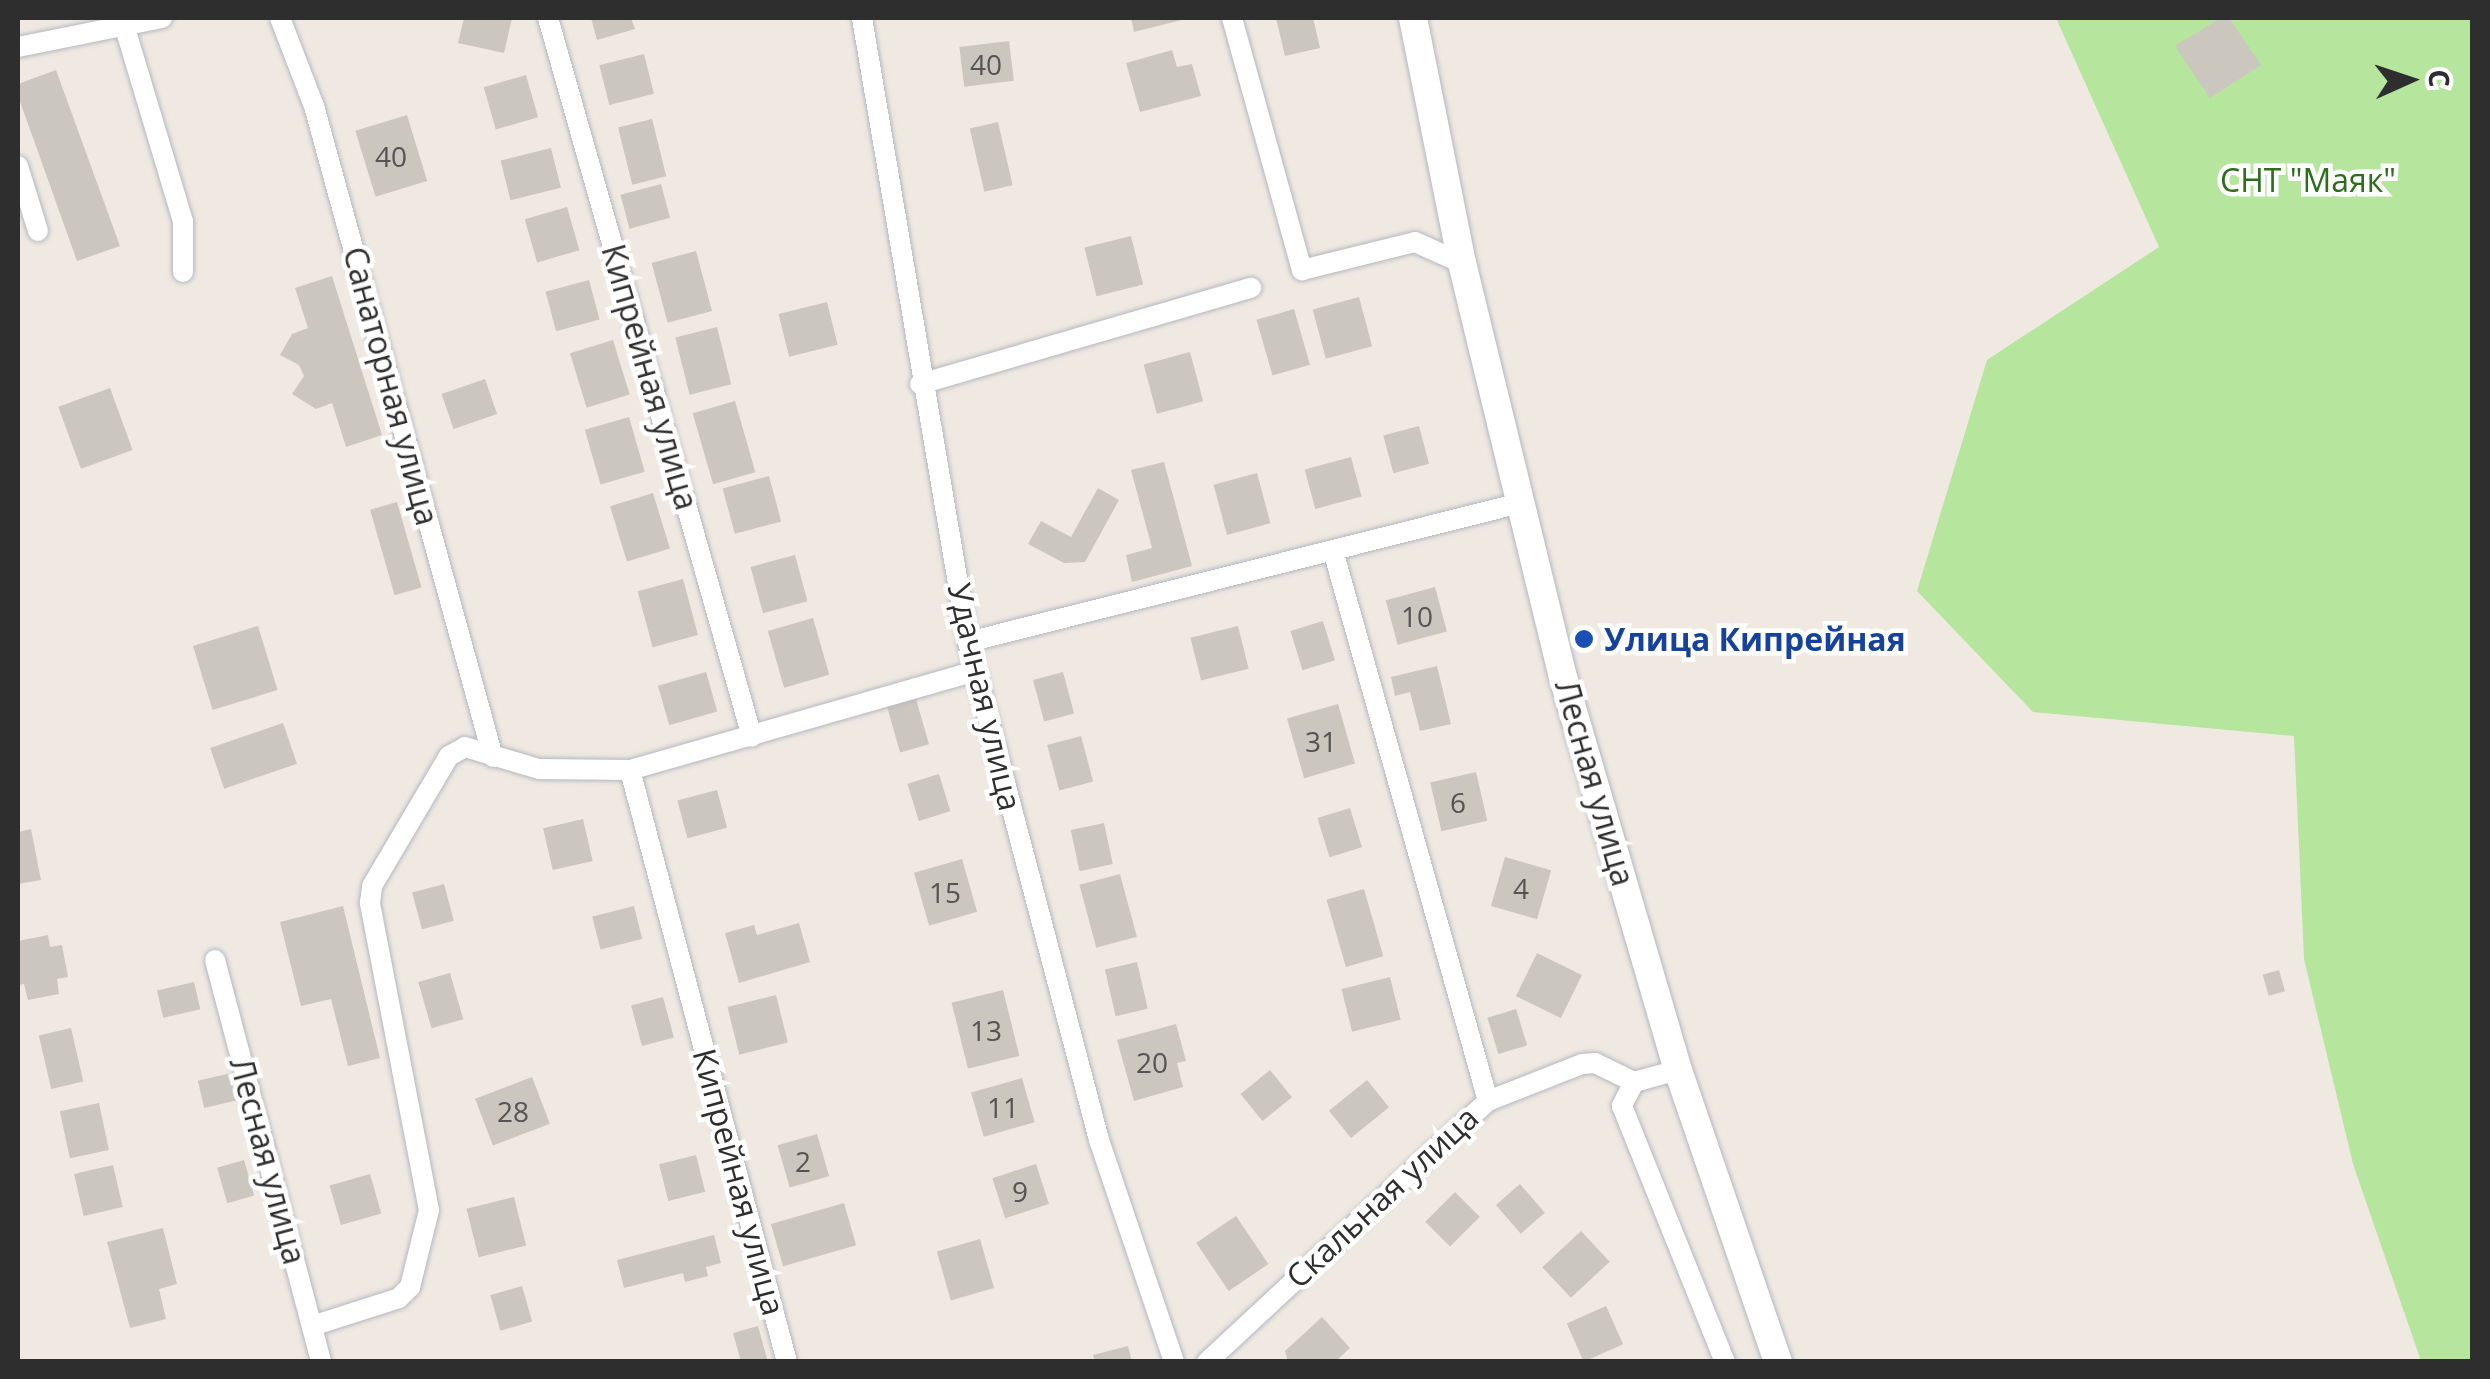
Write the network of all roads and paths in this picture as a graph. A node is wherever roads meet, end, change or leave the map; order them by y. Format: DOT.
graph roads {
  1 [pos="162,18"];
  2 [pos="280,18"];
  3 [pos="548,18"];
  4 [pos="862,18"];
  5 [pos="1232,18"];
  6 [pos="1413,18"];
  7 [pos="123,23"];
  8 [pos="18,48"];
  9 [pos="18,166"];
  10 [pos="38,231"];
  11 [pos="1462,263"];
  12 [pos="184,272"];
  13 [pos="1251,288"];
  14 [pos="920,384"];
  15 [pos="1520,502"];
  16 [pos="1334,554"];
  17 [pos="968,642"];
  18 [pos="975,672"];
  19 [pos="752,737"];
  20 [pos="493,757"];
  21 [pos="630,770"];
  22 [pos="215,960"];
  23 [pos="1678,1070"];
  24 [pos="1634,1082"];
  25 [pos="1488,1100"];
  26 [pos="312,1326"];
  27 [pos="320,1362"];
  28 [pos="787,1362"];
  29 [pos="1174,1362"];
  30 [pos="1207,1362"];
  31 [pos="1725,1362"];
  32 [pos="1778,1362"];
  1 -- 7 [label="street"];
  2 -- 20 [label="street, Санаторная улица"];
  3 -- 19 [label="street, Кипрейная улица"];
  4 -- 14 [label="street, Удачная улица"];
  5 -- 11 [label="street"];
  6 -- 11 [label="main road, Лесная улица"];
  7 -- 8 [label="street"];
  7 -- 12 [label="street"];
  9 -- 10 [label="street"];
  11 -- 15 [label="main road, Лесная улица"];
  13 -- 14 [label="street"];
  14 -- 17 [label="street, Удачная улица"];
  15 -- 16 [label="street"];
  15 -- 23 [label="main road, Лесная улица"];
  16 -- 17 [label="street"];
  16 -- 25 [label="street"];
  17 -- 18 [label="street, Удачная улица"];
  18 -- 19 [label="street"];
  18 -- 29 [label="street, Удачная улица"];
  19 -- 21 [label="street"];
  20 -- 21 [label="street"];
  20 -- 26 [label="street"];
  21 -- 28 [label="street, Кипрейная улица"];
  22 -- 26 [label="street, Лесная улица"];
  23 -- 24 [label="street"];
  23 -- 32 [label="main road, Лесная улица"];
  24 -- 25 [label="street, Скальная улица"];
  24 -- 31 [label="street"];
  25 -- 30 [label="street, Скальная улица"];
  26 -- 27 [label="street, Лесная улица"];
}
